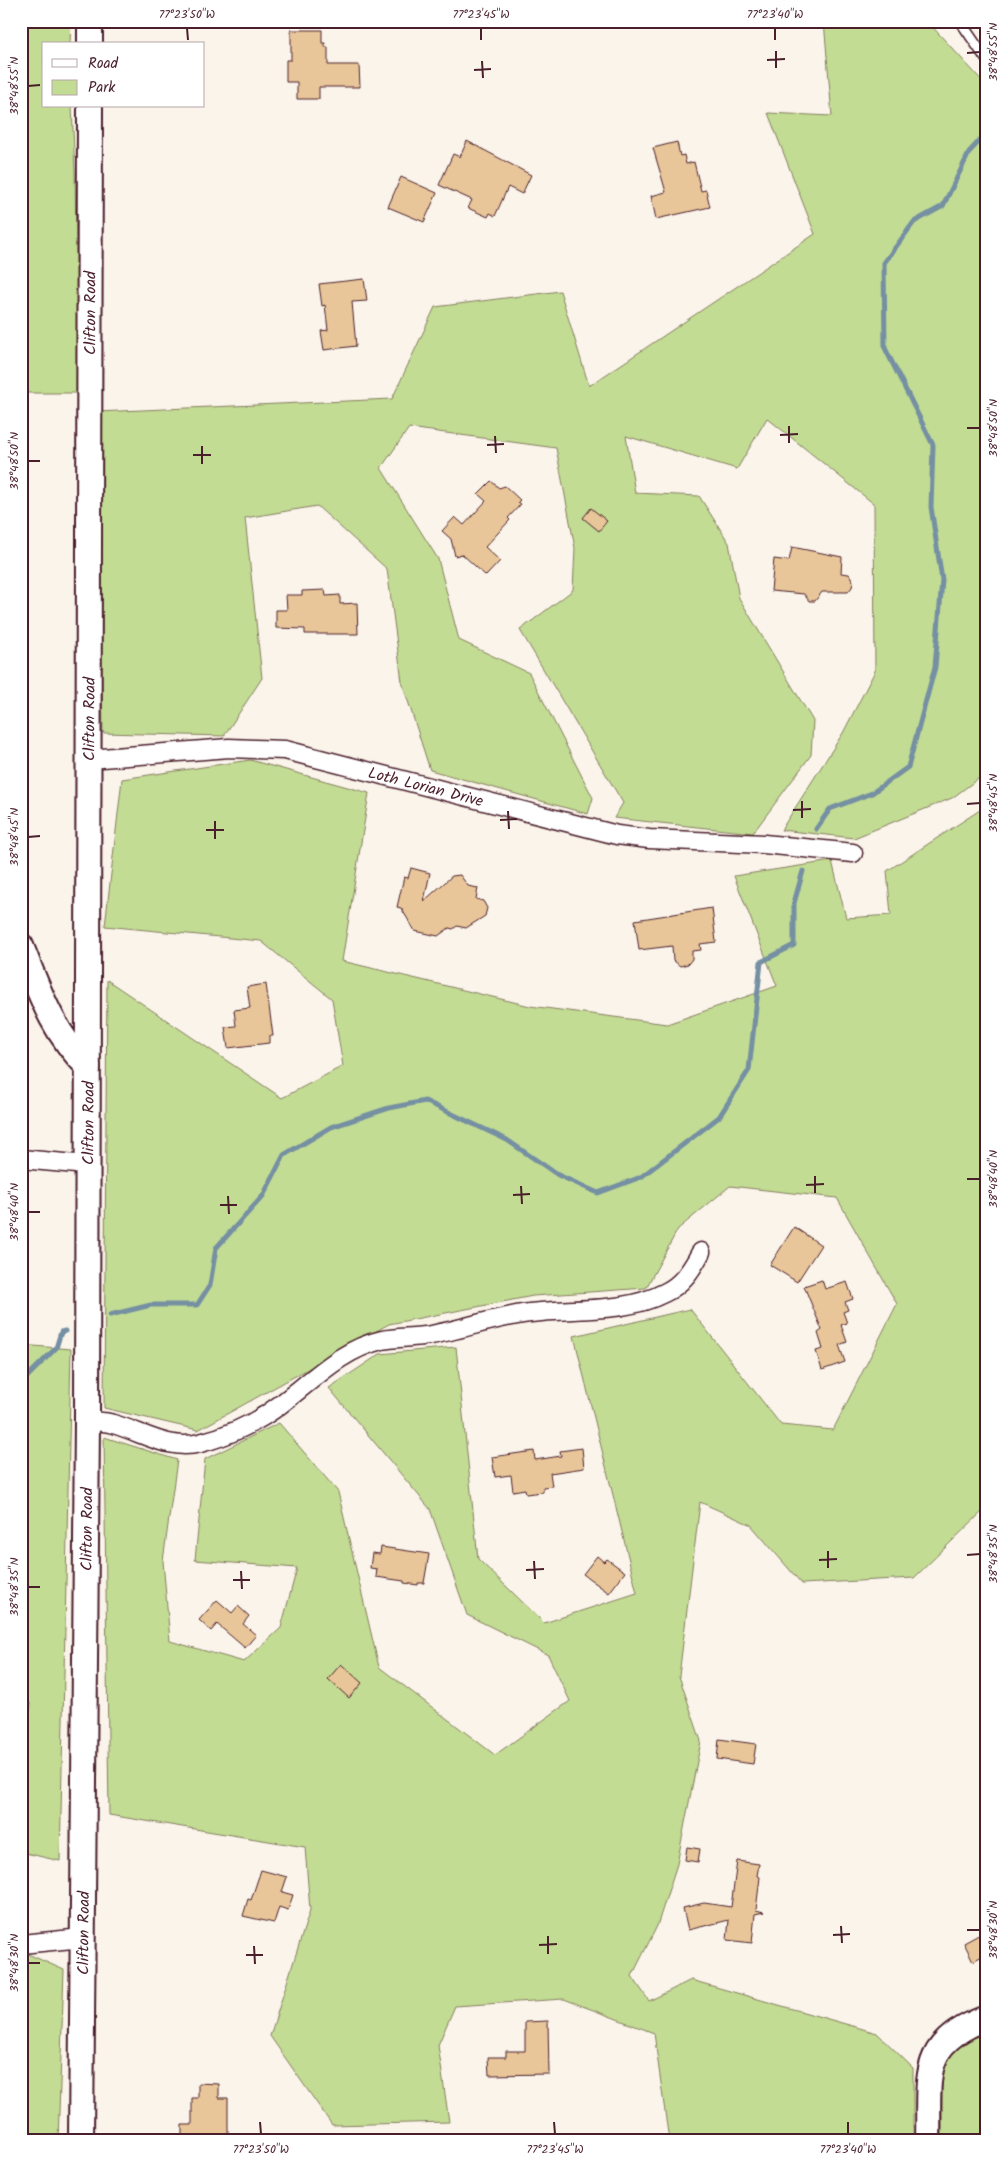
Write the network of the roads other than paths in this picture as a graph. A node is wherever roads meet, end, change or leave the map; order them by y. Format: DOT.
graph roads {
  1 [pos="90,21"];
  2 [pos="960,21"];
  3 [pos="90,42"];
  4 [pos="986,58"];
  5 [pos="90,108"];
  6 [pos="89,759"];
  7 [pos="853,853"];
  8 [pos="21,946"];
  9 [pos="88,1067"];
  10 [pos="21,1159"];
  11 [pos="87,1164"];
  12 [pos="701,1252"];
  13 [pos="87,1421"];
  14 [pos="83,1938"];
  15 [pos="21,1944"];
  16 [pos="986,2018"];
  17 [pos="82,2141"];
  18 [pos="928,2141"];
  1 -- 3 [label="main road"];
  2 -- 4 [label="lane"];
  5 -- 6 [label="main road, Clifton Road"];
  6 -- 7 [label="street, Loth Lorian Drive"];
  6 -- 9 [label="main road, Clifton Road"];
  8 -- 9 [label="main road"];
  9 -- 11 [label="main road, Clifton Road"];
  10 -- 11 [label="street"];
  11 -- 13 [label="main road, Clifton Road"];
  12 -- 13 [label="street"];
  13 -- 14 [label="main road, Clifton Road"];
  14 -- 15 [label="street"];
  14 -- 17 [label="main road, Clifton Road"];
  16 -- 18 [label="main road"];
}
